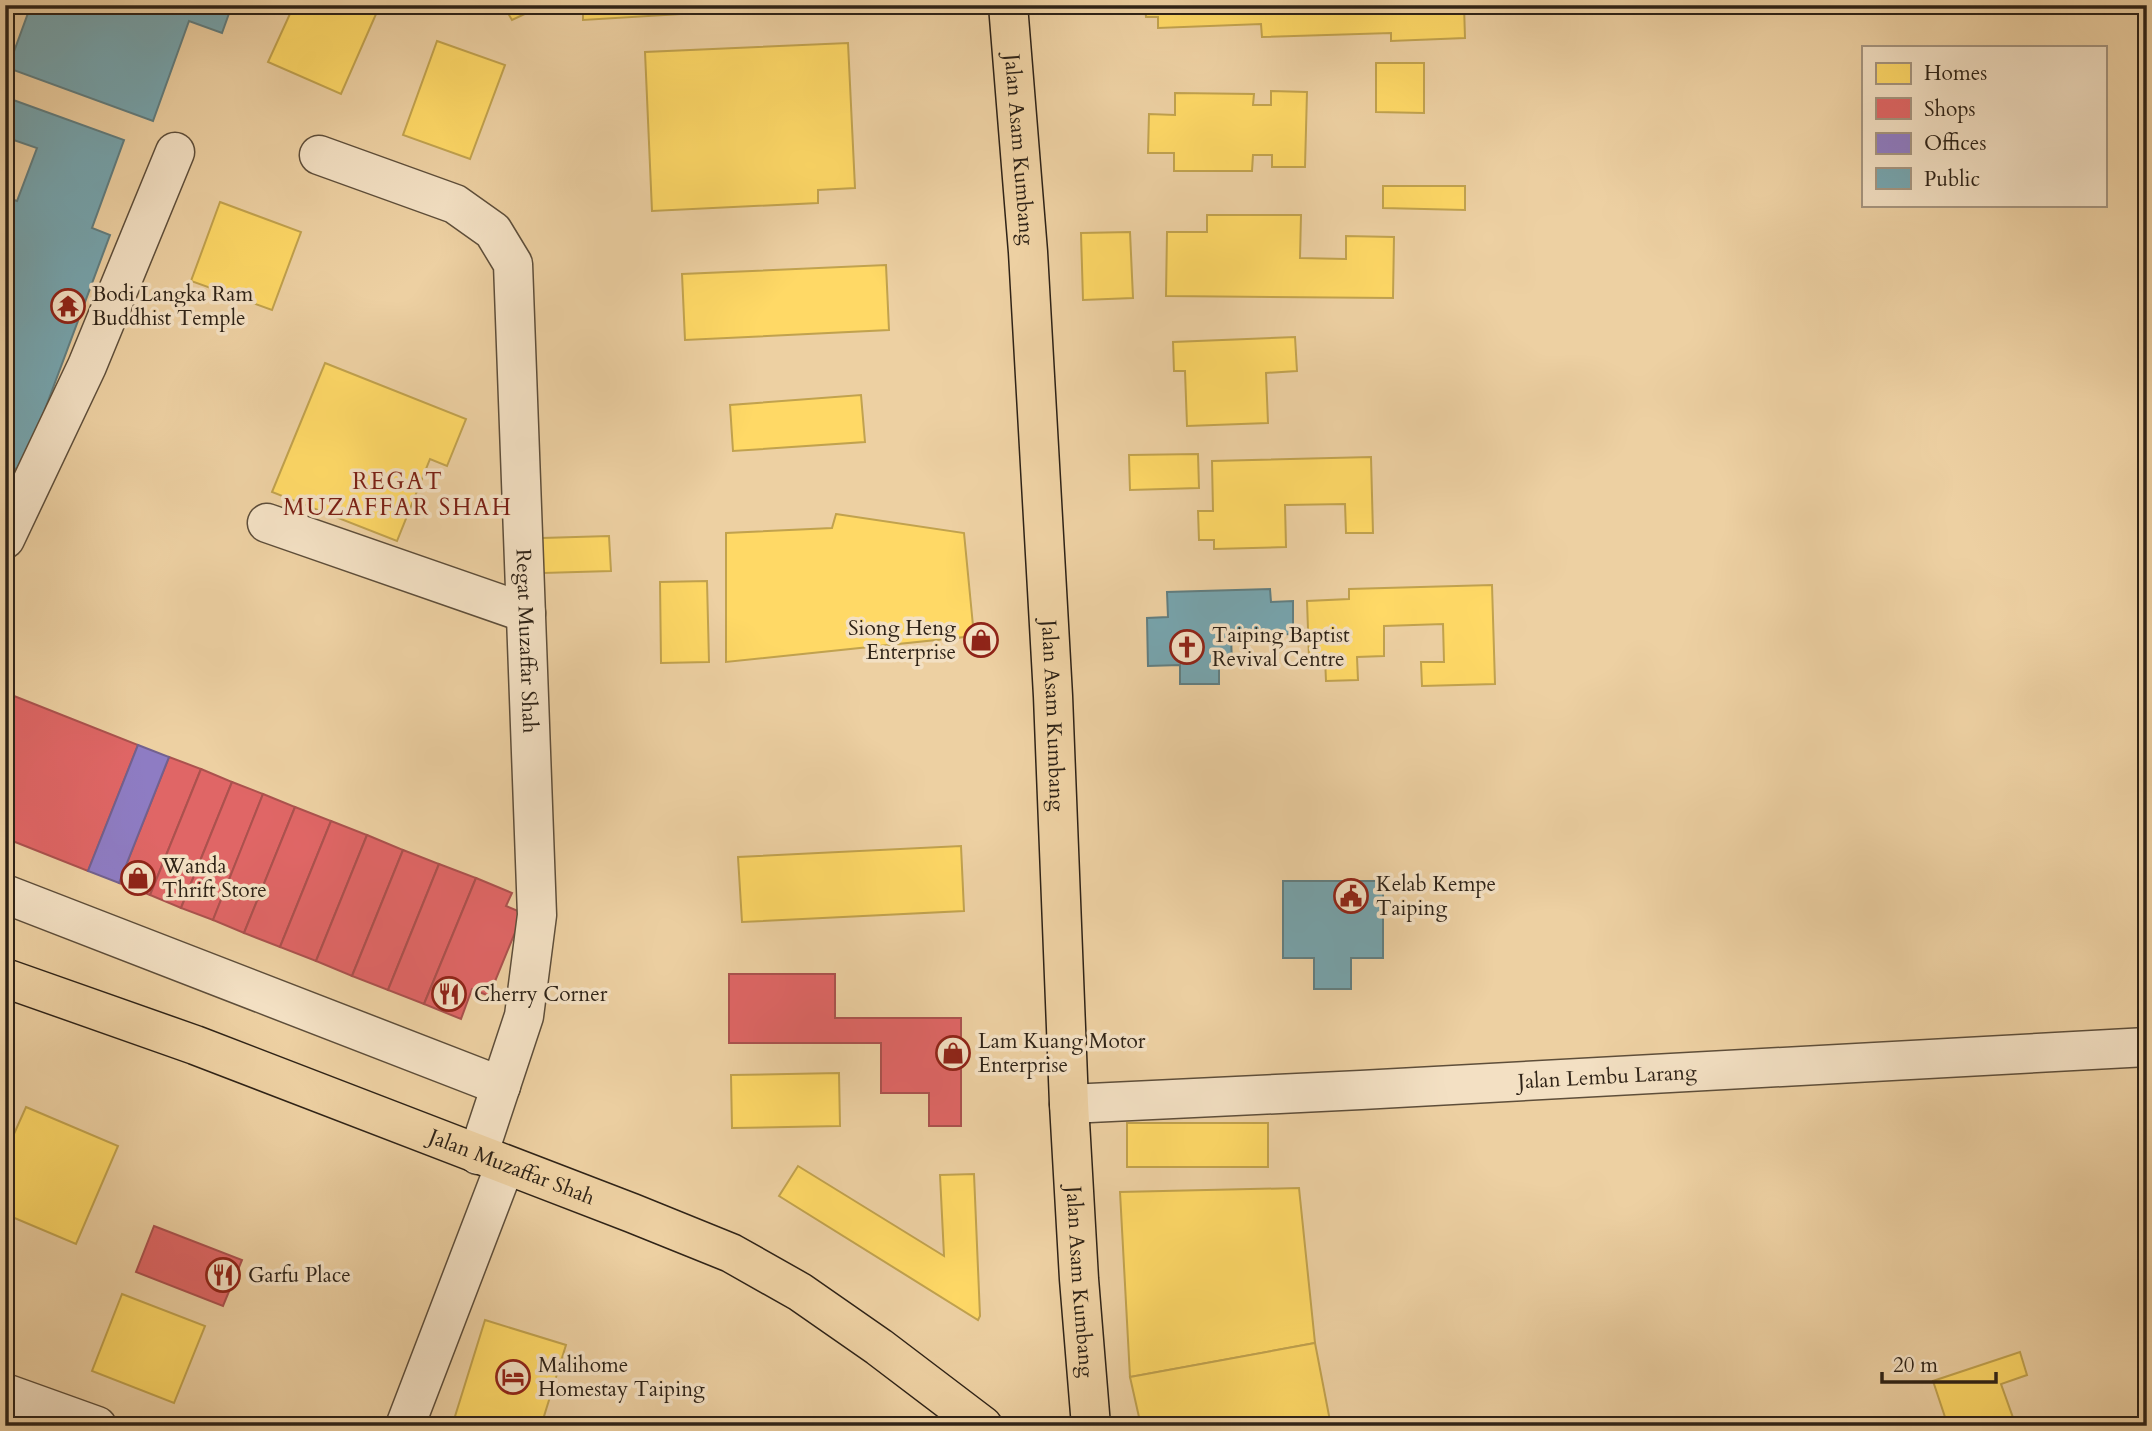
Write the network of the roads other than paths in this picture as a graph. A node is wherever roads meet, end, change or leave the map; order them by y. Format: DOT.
graph roads {
  1 [pos="1008,5"];
  2 [pos="176,152"];
  3 [pos="319,155"];
  4 [pos="267,523"];
  5 [pos="5,539"];
  6 [pos="526,612"];
  7 [pos="5,894"];
  8 [pos="5,978"];
  9 [pos="2147,1047"];
  10 [pos="501,1086"];
  11 [pos="1069,1104"];
  12 [pos="491,1160"];
  13 [pos="26,1408"];
  14 [pos="97,1426"];
  15 [pos="405,1426"];
  16 [pos="983,1426"];
  17 [pos="1091,1426"];
  1 -- 11 [label="main road, Jalan Asam Kumbang"];
  2 -- 5 [label="street"];
  3 -- 6 [label="street, Regat Muzaffar Shah"];
  4 -- 6 [label="street"];
  6 -- 10 [label="street, Regat Muzaffar Shah"];
  7 -- 10 [label="street"];
  8 -- 12 [label="main road, Jalan Muzaffar Shah"];
  9 -- 11 [label="street, Jalan Lembu Larang"];
  10 -- 12 [label="street, Regat Muzaffar Shah"];
  11 -- 17 [label="main road, Jalan Asam Kumbang"];
  12 -- 15 [label="street, Regat Muzaffar Shah"];
  12 -- 16 [label="main road, Jalan Muzaffar Shah"];
  13 -- 14 [label="street"];
}
